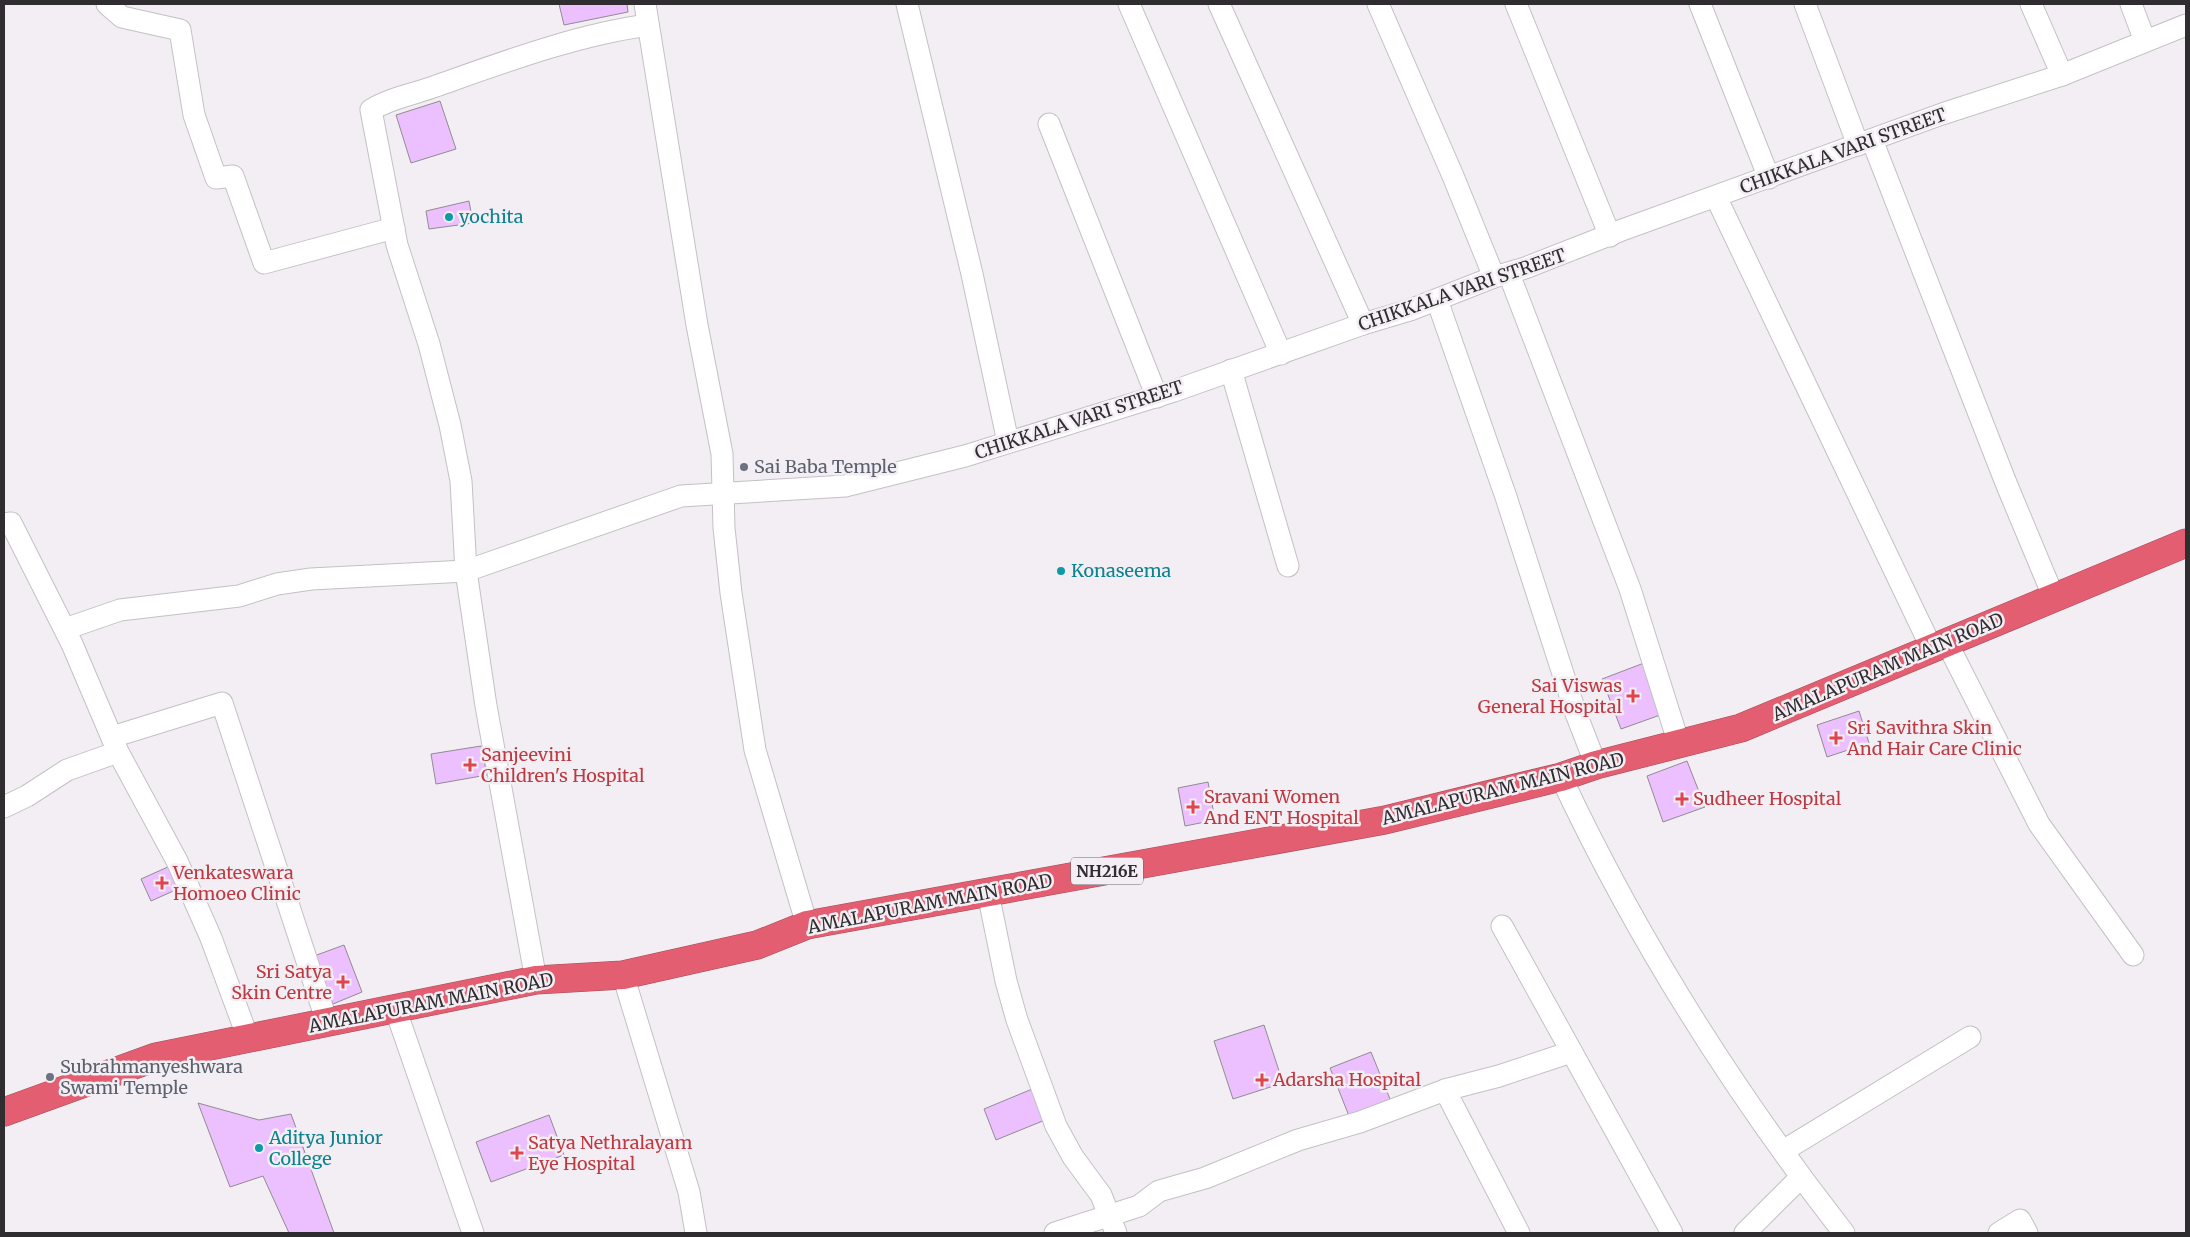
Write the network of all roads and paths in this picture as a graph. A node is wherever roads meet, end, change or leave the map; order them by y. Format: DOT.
graph roads {
  1 [pos="107,4"];
  2 [pos="645,4"];
  3 [pos="907,4"];
  4 [pos="1129,4"];
  5 [pos="1219,4"];
  6 [pos="1378,4"];
  7 [pos="1516,4"];
  8 [pos="1700,4"];
  9 [pos="1805,4"];
  10 [pos="2031,4"];
  11 [pos="2131,4"];
  12 [pos="648,25"];
  13 [pos="2186,25"];
  14 [pos="2145,41"];
  15 [pos="2062,76"];
  16 [pos="1049,124"];
  17 [pos="1865,142"];
  18 [pos="1769,178"];
  19 [pos="1716,197"];
  20 [pos="394,228"];
  21 [pos="1610,236"];
  22 [pos="1502,276"];
  23 [pos="1437,300"];
  24 [pos="1363,324"];
  25 [pos="1281,354"];
  26 [pos="1231,370"];
  27 [pos="1156,397"];
  28 [pos="1008,442"];
  29 [pos="722,493"];
  30 [pos="4,524"];
  31 [pos="2186,543"];
  32 [pos="1288,566"];
  33 [pos="466,571"];
  34 [pos="2054,598"];
  35 [pos="65,629"];
  36 [pos="1939,646"];
  37 [pos="1679,744"];
  38 [pos="115,745"];
  39 [pos="1596,765"];
  40 [pos="1561,777"];
  41 [pos="4,807"];
  42 [pos="988,892"];
  43 [pos="807,926"];
  44 [pos="1502,926"];
  45 [pos="2133,955"];
  46 [pos="623,975"];
  47 [pos="536,980"];
  48 [pos="394,1008"];
  49 [pos="327,1022"];
  50 [pos="1970,1036"];
  51 [pos="248,1038"];
  52 [pos="1571,1052"];
  53 [pos="1445,1090"];
  54 [pos="4,1112"];
  55 [pos="1783,1151"];
  56 [pos="1800,1177"];
  57 [pos="1112,1224"];
  58 [pos="473,1233"];
  59 [pos="696,1233"];
  60 [pos="1055,1233"];
  61 [pos="1519,1233"];
  62 [pos="1672,1233"];
  63 [pos="1745,1233"];
  64 [pos="1844,1233"];
  65 [pos="1999,1233"];
  66 [pos="2027,1233"];
  1 -- 20 [label="street"];
  2 -- 12 [label="street"];
  3 -- 28 [label="street"];
  4 -- 25 [label="street"];
  5 -- 24 [label="street"];
  6 -- 22 [label="street"];
  7 -- 21 [label="street"];
  8 -- 18 [label="street"];
  9 -- 17 [label="street"];
  10 -- 15 [label="street"];
  11 -- 14 [label="street"];
  12 -- 20 [label="street"];
  12 -- 29 [label="street"];
  13 -- 14 [label="street, CHIKKALA VARI STREET"];
  14 -- 15 [label="street, CHIKKALA VARI STREET"];
  15 -- 17 [label="street, CHIKKALA VARI STREET"];
  16 -- 27 [label="street"];
  17 -- 18 [label="street, CHIKKALA VARI STREET"];
  17 -- 34 [label="street"];
  18 -- 19 [label="street, CHIKKALA VARI STREET"];
  19 -- 21 [label="street, CHIKKALA VARI STREET"];
  19 -- 36 [label="street"];
  20 -- 33 [label="street"];
  21 -- 22 [label="street, CHIKKALA VARI STREET"];
  22 -- 23 [label="street, CHIKKALA VARI STREET"];
  22 -- 37 [label="street"];
  23 -- 24 [label="street, CHIKKALA VARI STREET"];
  23 -- 39 [label="street"];
  24 -- 25 [label="street, CHIKKALA VARI STREET"];
  25 -- 26 [label="street, CHIKKALA VARI STREET"];
  26 -- 27 [label="street, CHIKKALA VARI STREET"];
  26 -- 32 [label="street"];
  27 -- 28 [label="street, CHIKKALA VARI STREET"];
  28 -- 29 [label="street, CHIKKALA VARI STREET"];
  29 -- 33 [label="street, CHIKKALA VARI STREET"];
  29 -- 43 [label="street"];
  30 -- 35 [label="street"];
  31 -- 34 [label="highway, AMALAPURAM MAIN ROAD / NH216E"];
  33 -- 35 [label="street, CHIKKALA VARI STREET"];
  33 -- 47 [label="street"];
  34 -- 36 [label="highway, AMALAPURAM MAIN ROAD / NH216E"];
  35 -- 38 [label="street"];
  36 -- 37 [label="highway, AMALAPURAM MAIN ROAD / NH216E"];
  36 -- 45 [label="street"];
  37 -- 39 [label="highway, AMALAPURAM MAIN ROAD / NH216E"];
  38 -- 41 [label="street"];
  38 -- 49 [label="street"];
  38 -- 51 [label="street"];
  39 -- 40 [label="highway, AMALAPURAM MAIN ROAD / NH216E"];
  40 -- 42 [label="highway, AMALAPURAM MAIN ROAD / NH216E"];
  40 -- 55 [label="street"];
  42 -- 43 [label="highway, AMALAPURAM MAIN ROAD / NH216E"];
  42 -- 57 [label="street"];
  43 -- 46 [label="highway, AMALAPURAM MAIN ROAD / NH216E"];
  44 -- 52 [label="street"];
  46 -- 47 [label="highway, AMALAPURAM MAIN ROAD / NH216E"];
  46 -- 59 [label="street"];
  47 -- 48 [label="highway, AMALAPURAM MAIN ROAD / NH216E"];
  48 -- 49 [label="highway, AMALAPURAM MAIN ROAD / NH216E"];
  48 -- 58 [label="street"];
  49 -- 51 [label="highway, AMALAPURAM MAIN ROAD / NH216E"];
  50 -- 55 [label="street"];
  51 -- 54 [label="highway, AMALAPURAM MAIN ROAD / NH216E"];
  52 -- 53 [label="street"];
  52 -- 62 [label="street"];
  53 -- 57 [label="street"];
  53 -- 61 [label="street"];
  55 -- 56 [label="street"];
  56 -- 63 [label="street"];
  56 -- 64 [label="street"];
  57 -- 60 [label="street"];
  65 -- 66 [label="street"];
}
